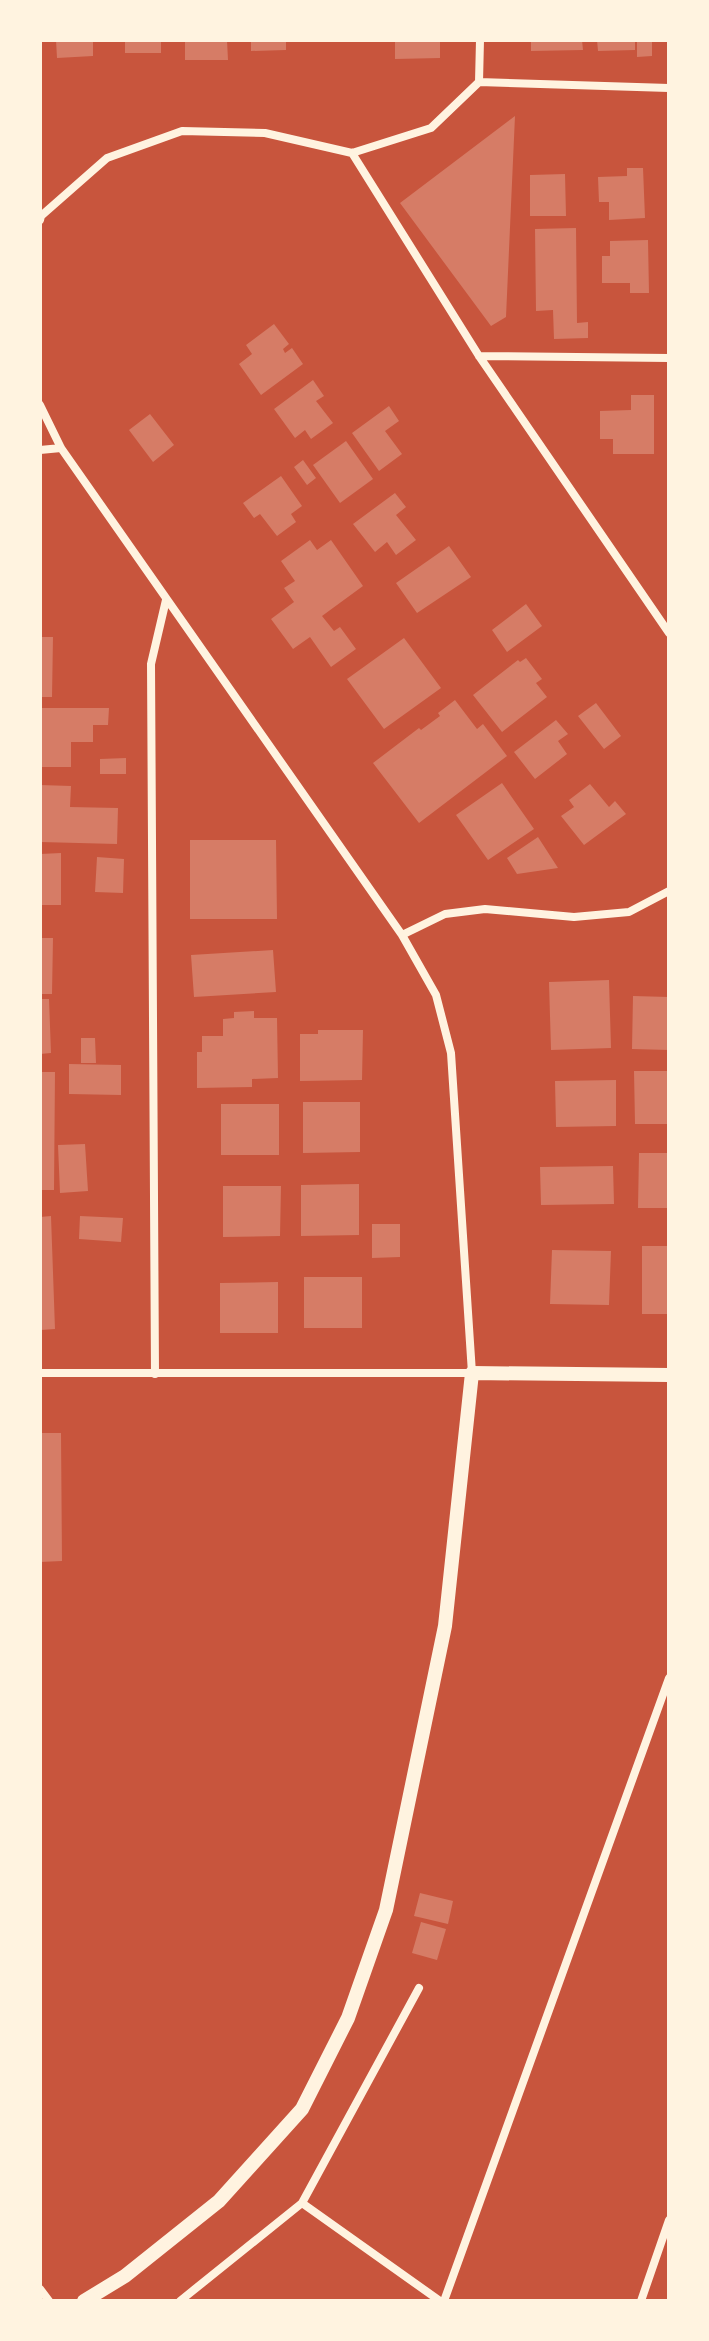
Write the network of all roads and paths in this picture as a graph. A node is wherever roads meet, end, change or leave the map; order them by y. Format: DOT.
graph roads {
  1 [pos="480,40"];
  2 [pos="479,82"];
  3 [pos="669,88"];
  4 [pos="352,153"];
  5 [pos="40,217"];
  6 [pos="479,356"];
  7 [pos="669,358"];
  8 [pos="40,405"];
  9 [pos="61,448"];
  10 [pos="40,450"];
  11 [pos="166,600"];
  12 [pos="669,633"];
  13 [pos="669,891"];
  14 [pos="402,935"];
  15 [pos="40,1373"];
  16 [pos="472,1373"];
  17 [pos="155,1374"];
  18 [pos="669,1375"];
  19 [pos="669,1678"];
  20 [pos="419,1988"];
  21 [pos="302,2203"];
  22 [pos="669,2220"];
  23 [pos="40,2289"];
  24 [pos="186,2300"];
  25 [pos="49,2301"];
  26 [pos="84,2301"];
  27 [pos="442,2301"];
  28 [pos="641,2301"];
  1 -- 2 [label="street"];
  2 -- 3 [label="street"];
  2 -- 4 [label="street"];
  4 -- 5 [label="street"];
  4 -- 6 [label="street"];
  6 -- 7 [label="street"];
  6 -- 12 [label="street"];
  8 -- 9 [label="street"];
  9 -- 10 [label="street"];
  9 -- 11 [label="street"];
  11 -- 14 [label="street"];
  11 -- 17 [label="street"];
  13 -- 14 [label="street"];
  14 -- 16 [label="street"];
  15 -- 17 [label="street"];
  16 -- 17 [label="street"];
  16 -- 18 [label="street"];
  16 -- 26 [label="street"];
  19 -- 27 [label="street"];
  20 -- 21 [label="street"];
  21 -- 24 [label="street"];
  21 -- 27 [label="street"];
  22 -- 28 [label="street"];
  23 -- 25 [label="street"];
}
